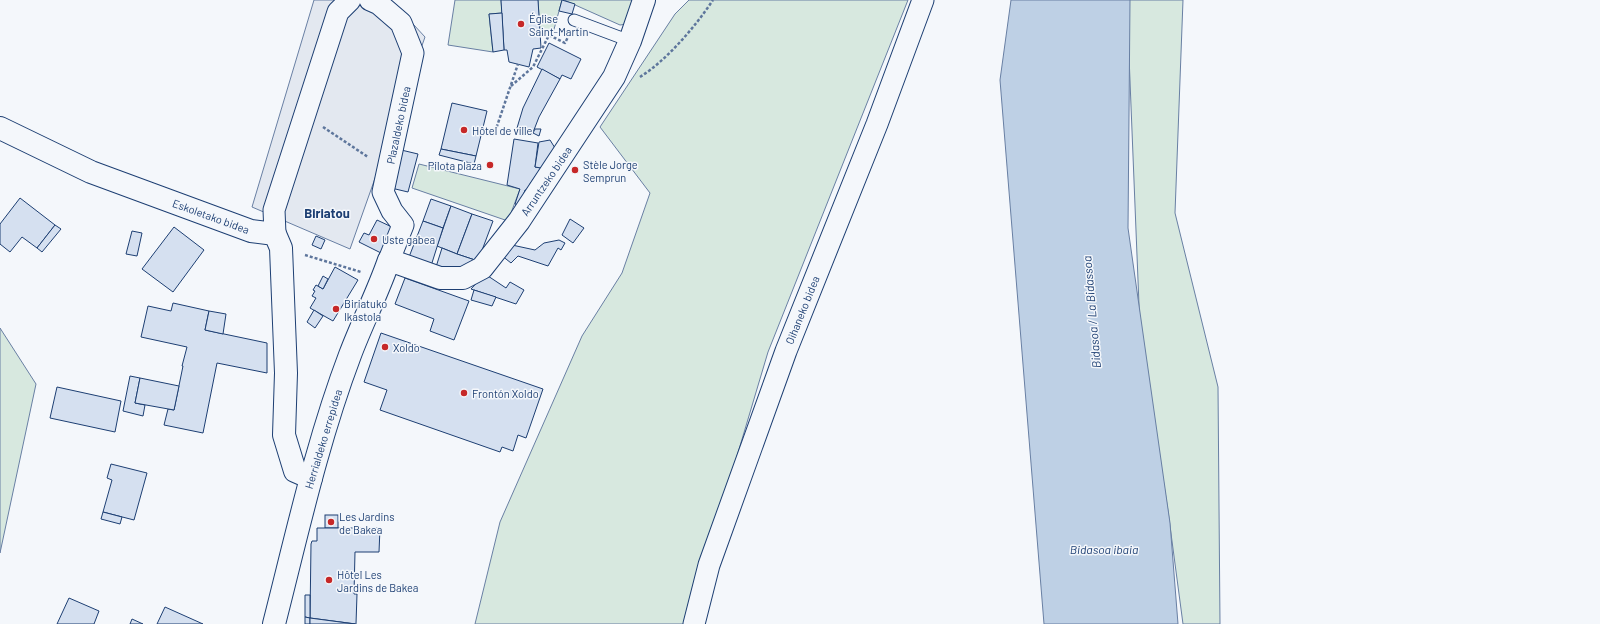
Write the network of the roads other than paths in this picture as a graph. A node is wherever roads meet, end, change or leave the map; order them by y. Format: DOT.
graph roads {
  1 [pos="350,0"];
  2 [pos="370,0"];
  3 [pos="644,0"];
  4 [pos="923,0"];
  5 [pos="574,20"];
  6 [pos="630,41"];
  7 [pos="0,128"];
  8 [pos="278,241"];
  9 [pos="386,269"];
  10 [pos="311,478"];
  11 [pos="274,624"];
  12 [pos="694,624"];
  1 -- 8 [label="street"];
  2 -- 9 [label="street, Plazaldeko bidea"];
  3 -- 6 [label="street, Arruntzeko bidea"];
  4 -- 12 [label="street, Oihaneko bidea"];
  5 -- 6 [label="lane"];
  6 -- 9 [label="street, Arruntzeko bidea"];
  7 -- 8 [label="street, Eskoletako bidea"];
  8 -- 10 [label="street"];
  9 -- 10 [label="street, Herrialdeko errepidea"];
  10 -- 11 [label="street, Herrialdeko errepidea"];
}
